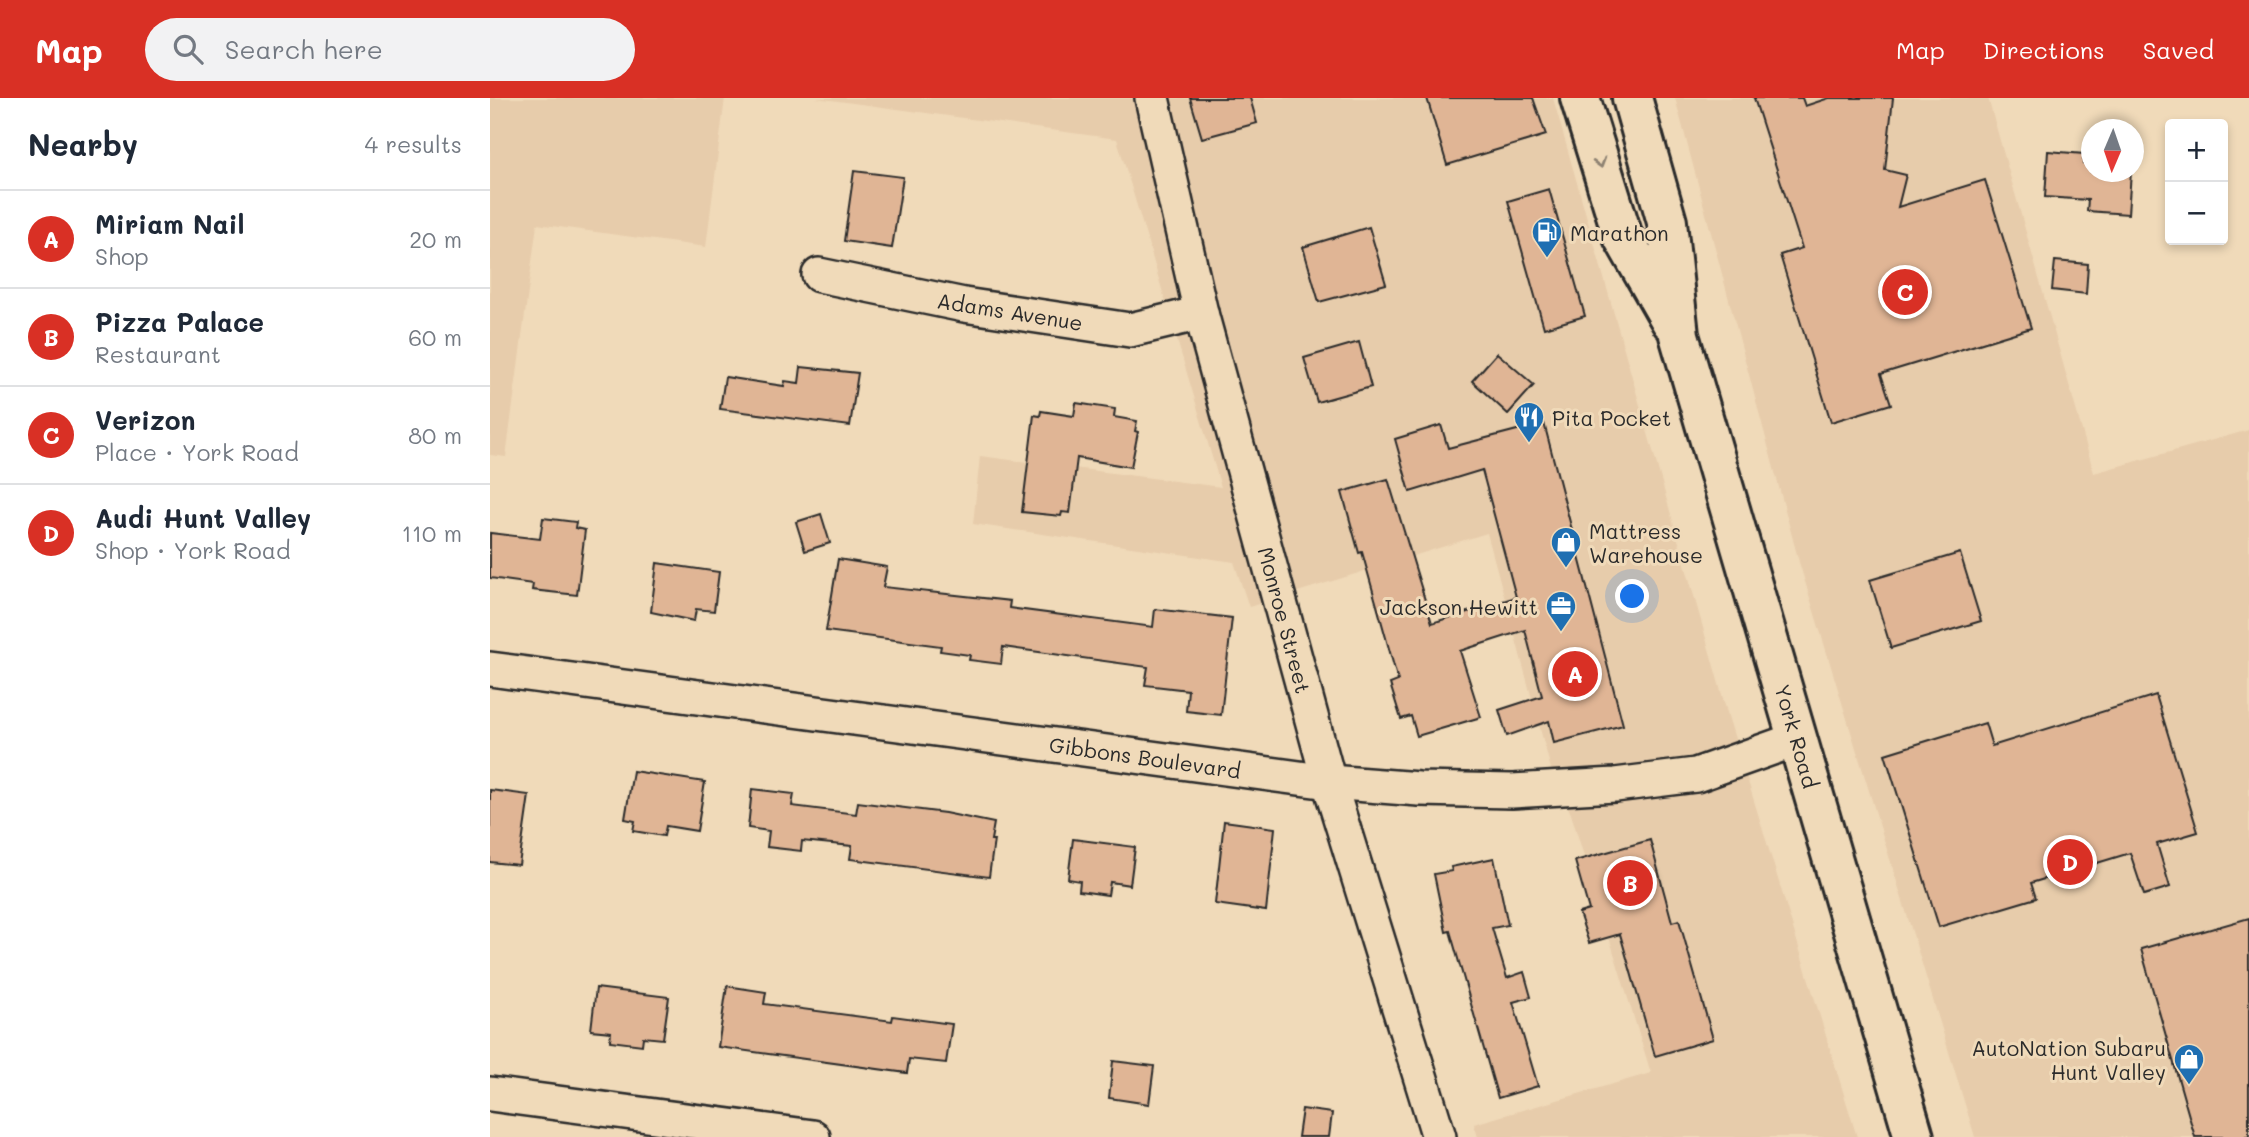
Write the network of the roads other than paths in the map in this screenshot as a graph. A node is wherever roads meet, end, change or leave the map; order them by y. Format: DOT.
graph roads {
  1 [pos="1152,98"];
  2 [pos="1580,98"];
  3 [pos="1632,98"];
  4 [pos="819,275"];
  5 [pos="1201,313"];
  6 [pos="1679,335"];
  7 [pos="490,668"];
  8 [pos="1797,739"];
  9 [pos="1329,782"];
  10 [pos="490,1094"];
  11 [pos="813,1137"];
  12 [pos="1438,1137"];
  13 [pos="1914,1137"];
  1 -- 5 [label="street, Monroe Street"];
  2 -- 6 [label="main road, York Road, one-way"];
  3 -- 6 [label="main road, York Road"];
  4 -- 5 [label="street, Adams Avenue"];
  5 -- 9 [label="street, Monroe Street"];
  6 -- 8 [label="main road, York Road"];
  7 -- 9 [label="street, Gibbons Boulevard"];
  8 -- 9 [label="street, Gibbons Boulevard"];
  8 -- 13 [label="main road, York Road"];
  9 -- 12 [label="street, Monroe Street"];
  10 -- 11 [label="street"];
}
